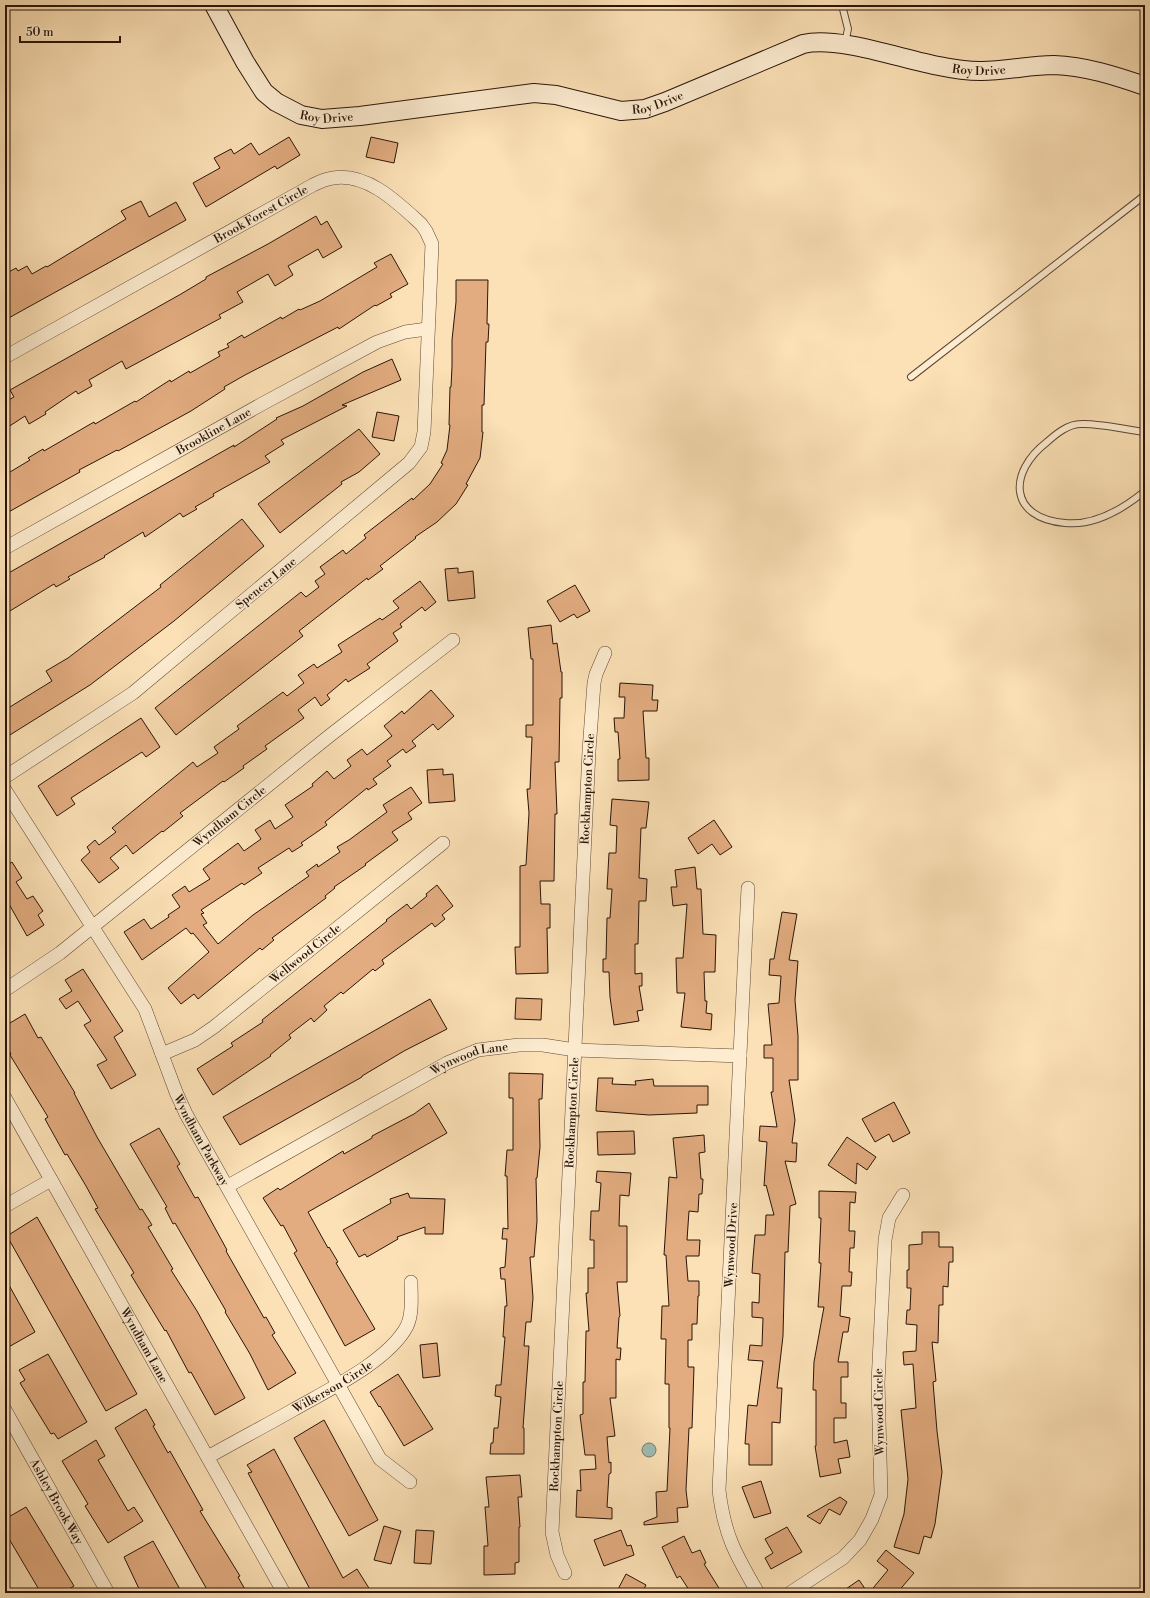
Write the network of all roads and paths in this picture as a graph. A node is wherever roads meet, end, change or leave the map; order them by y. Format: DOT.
graph roads {
  1 [pos="214,5"];
  2 [pos="842,5"];
  3 [pos="845,45"];
  4 [pos="1145,86"];
  5 [pos="1145,194"];
  6 [pos="427,329"];
  7 [pos="5,357"];
  8 [pos="911,377"];
  9 [pos="1145,432"];
  10 [pos="1145,491"];
  11 [pos="5,548"];
  12 [pos="453,640"];
  13 [pos="605,653"];
  14 [pos="5,777"];
  15 [pos="5,790"];
  16 [pos="443,843"];
  17 [pos="748,888"];
  18 [pos="93,926"];
  19 [pos="5,990"];
  20 [pos="574,1050"];
  21 [pos="162,1054"];
  22 [pos="740,1056"];
  23 [pos="5,1098"];
  24 [pos="51,1180"];
  25 [pos="228,1186"];
  26 [pos="904,1195"];
  27 [pos="5,1206"];
  28 [pos="411,1282"];
  29 [pos="338,1385"];
  30 [pos="5,1410"];
  31 [pos="208,1457"];
  32 [pos="410,1482"];
  33 [pos="565,1573"];
  34 [pos="108,1593"];
  35 [pos="284,1593"];
  36 [pos="758,1593"];
  37 [pos="790,1593"];
  1 -- 3 [label="street, Roy Drive"];
  2 -- 3 [label="lane"];
  3 -- 4 [label="street, Roy Drive"];
  5 -- 8 [label="lane"];
  6 -- 7 [label="street, Brook Forest Circle"];
  6 -- 11 [label="street, Brookline Lane"];
  6 -- 14 [label="street, Spencer Lane"];
  9 -- 10 [label="lane"];
  12 -- 18 [label="street, Wyndham Circle"];
  13 -- 20 [label="street, Rockhampton Circle"];
  15 -- 18 [label="street, Wyndham Parkway"];
  16 -- 21 [label="street, Wellwood Circle"];
  17 -- 22 [label="street, Wynwood Drive"];
  18 -- 19 [label="street, Wyndham Circle"];
  18 -- 21 [label="street, Wyndham Parkway"];
  20 -- 22 [label="street, Wynwood Lane"];
  20 -- 25 [label="street, Wynwood Lane"];
  20 -- 33 [label="street, Rockhampton Circle"];
  21 -- 25 [label="street, Wyndham Parkway"];
  22 -- 36 [label="street, Wynwood Drive"];
  23 -- 24 [label="street, Wyndham Lane"];
  24 -- 27 [label="street"];
  24 -- 31 [label="street, Wyndham Lane"];
  25 -- 29 [label="street, Wyndham Parkway"];
  26 -- 37 [label="street, Wynwood Circle"];
  28 -- 29 [label="street, Wilkerson Circle"];
  29 -- 31 [label="street, Wilkerson Circle"];
  29 -- 32 [label="street, Wyndham Parkway"];
  30 -- 34 [label="street, Ashley Brook Way"];
  31 -- 35 [label="street, Wyndham Lane"];
}
